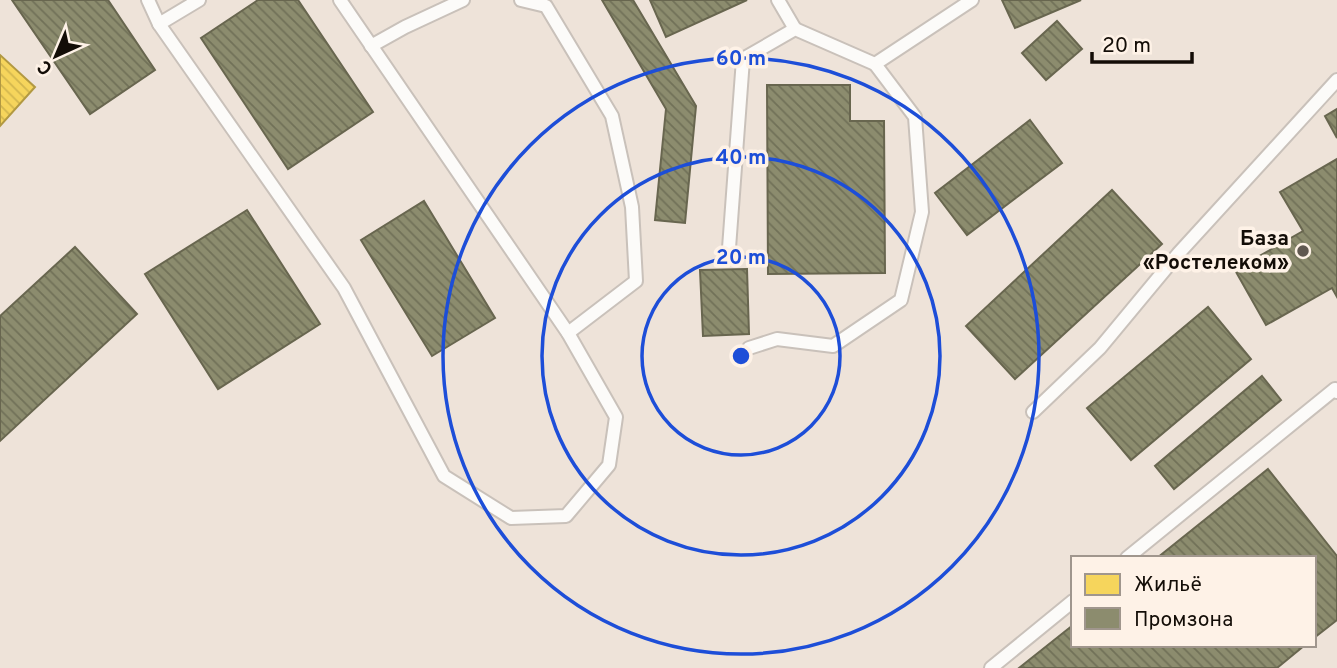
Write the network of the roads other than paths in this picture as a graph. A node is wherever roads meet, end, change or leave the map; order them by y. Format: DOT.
graph roads {
  1 [pos="148,0"];
  2 [pos="199,0"];
  3 [pos="340,0"];
  4 [pos="463,0"];
  5 [pos="521,0"];
  6 [pos="778,0"];
  7 [pos="972,0"];
  8 [pos="159,24"];
  9 [pos="795,29"];
  10 [pos="371,46"];
  11 [pos="875,64"];
  12 [pos="1337,80"];
  13 [pos="729,248"];
  14 [pos="568,332"];
  15 [pos="750,348"];
  16 [pos="1337,391"];
  17 [pos="1033,412"];
  18 [pos="1128,556"];
  19 [pos="1071,603"];
  20 [pos="991,668"];
  1 -- 8 [label="lane"];
  2 -- 8 [label="lane"];
  3 -- 10 [label="lane"];
  4 -- 10 [label="lane"];
  5 -- 14 [label="lane"];
  6 -- 9 [label="lane"];
  7 -- 11 [label="lane"];
  8 -- 14 [label="lane"];
  9 -- 11 [label="lane"];
  9 -- 13 [label="lane"];
  10 -- 14 [label="lane"];
  11 -- 15 [label="lane"];
  12 -- 17 [label="lane"];
  16 -- 18 [label="lane"];
  19 -- 20 [label="lane"];
}
